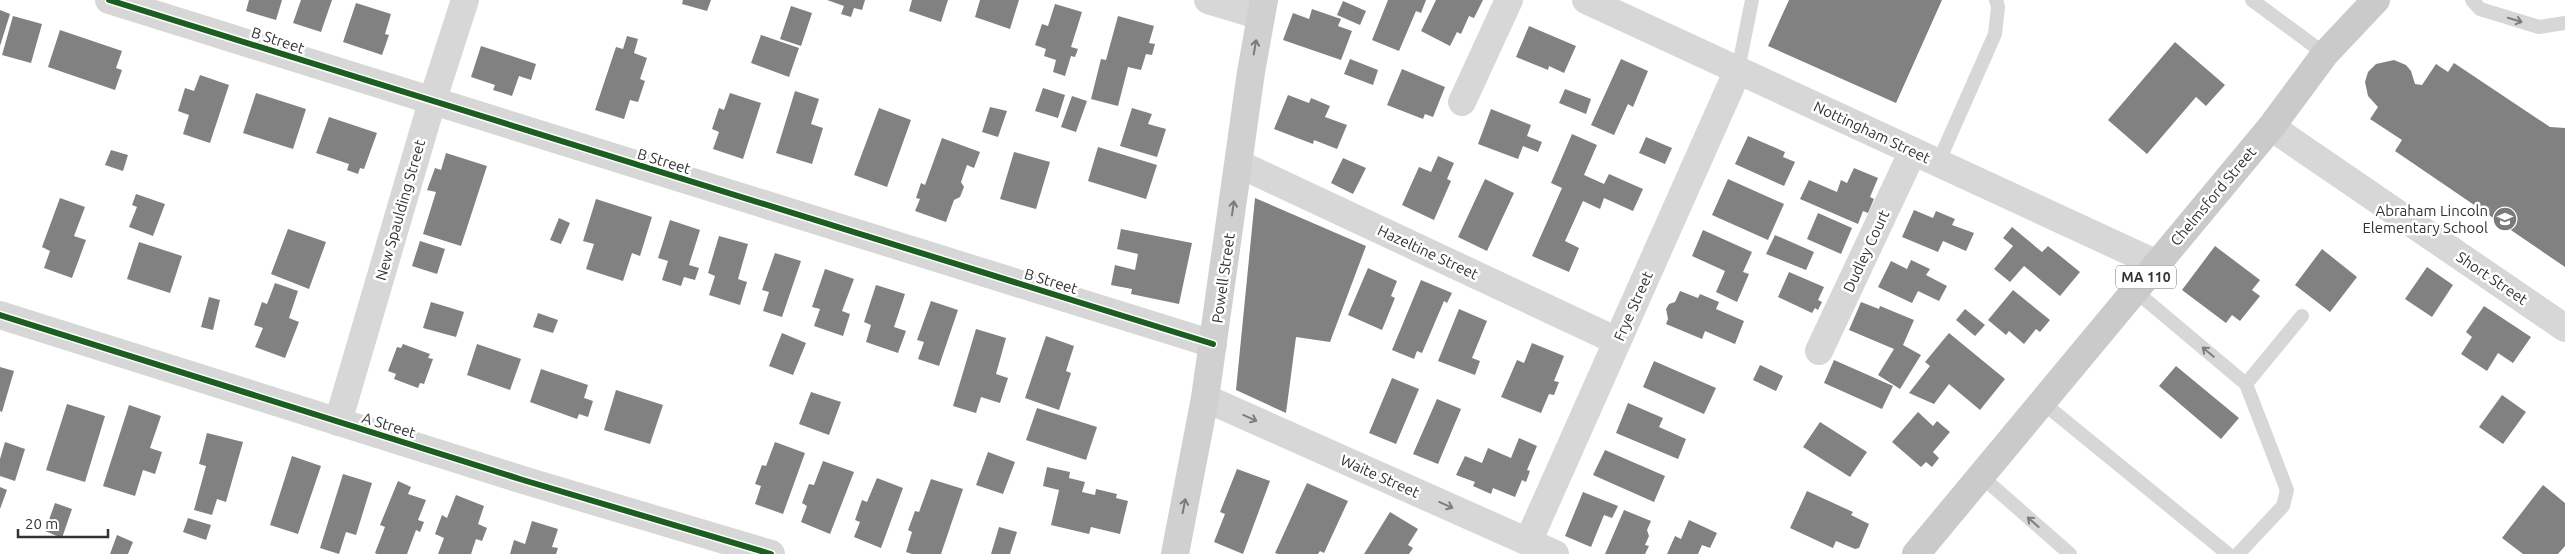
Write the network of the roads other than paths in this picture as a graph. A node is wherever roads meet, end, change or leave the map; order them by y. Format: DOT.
graph roads {
  1 [pos="109,0"];
  2 [pos="465,0"];
  3 [pos="1208,0"];
  4 [pos="1509,0"];
  5 [pos="1586,0"];
  6 [pos="1752,0"];
  7 [pos="1996,0"];
  8 [pos="2252,0"];
  9 [pos="2376,0"];
  10 [pos="2472,0"];
  11 [pos="1262,8"];
  12 [pos="2565,23"];
  13 [pos="2325,54"];
  14 [pos="1738,70"];
  15 [pos="432,102"];
  16 [pos="1462,102"];
  17 [pos="2270,127"];
  18 [pos="1912,151"];
  19 [pos="1938,163"];
  20 [pos="1239,164"];
  21 [pos="2157,264"];
  22 [pos="2134,290"];
  23 [pos="0,315"];
  24 [pos="2302,316"];
  25 [pos="2565,328"];
  26 [pos="1617,341"];
  27 [pos="1213,344"];
  28 [pos="1819,351"];
  29 [pos="2246,384"];
  30 [pos="1205,398"];
  31 [pos="2042,402"];
  32 [pos="338,422"];
  33 [pos="1980,476"];
  34 [pos="1528,542"];
  35 [pos="771,554"];
  36 [pos="1175,554"];
  37 [pos="1556,554"];
  38 [pos="1916,554"];
  39 [pos="2070,554"];
  40 [pos="2228,554"];
  41 [pos="2238,554"];
  1 -- 15 [label="street, B Street"];
  2 -- 15 [label="street, New Spaulding Street"];
  3 -- 11 [label="street"];
  4 -- 16 [label="street"];
  5 -- 14 [label="street, Nottingham Street"];
  6 -- 14 [label="lane"];
  7 -- 19 [label="lane"];
  8 -- 13 [label="lane"];
  9 -- 13 [label="main road, Chelmsford Street / MA 110"];
  10 -- 12 [label="lane, one-way"];
  20 -- 11 [label="street, Powell Street, one-way"];
  13 -- 17 [label="main road, Chelmsford Street / MA 110"];
  14 -- 18 [label="street, Nottingham Street"];
  14 -- 26 [label="street, Frye Street"];
  15 -- 27 [label="street, B Street"];
  15 -- 32 [label="street, New Spaulding Street"];
  17 -- 21 [label="main road, Chelmsford Street / MA 110"];
  17 -- 25 [label="street, Short Street"];
  18 -- 19 [label="street, Nottingham Street"];
  18 -- 28 [label="street, Dudley Court"];
  19 -- 21 [label="street, Nottingham Street"];
  20 -- 26 [label="street, Hazeltine Street"];
  27 -- 20 [label="street, Powell Street, one-way"];
  21 -- 22 [label="main road, Chelmsford Street / MA 110"];
  29 -- 22 [label="lane, one-way"];
  22 -- 31 [label="main road, Chelmsford Street / MA 110"];
  23 -- 32 [label="street, A Street"];
  24 -- 29 [label="lane"];
  26 -- 34 [label="street, Frye Street"];
  27 -- 30 [label="street, Powell Street"];
  29 -- 41 [label="lane"];
  30 -- 34 [label="street, Waite Street, one-way"];
  36 -- 30 [label="street, Powell Street, one-way"];
  31 -- 33 [label="main road, Chelmsford Street / MA 110"];
  31 -- 40 [label="lane"];
  32 -- 35 [label="street, A Street"];
  33 -- 38 [label="main road, Chelmsford Street / MA 110"];
  39 -- 33 [label="lane, one-way"];
  34 -- 37 [label="street, Waite Street"];
}
